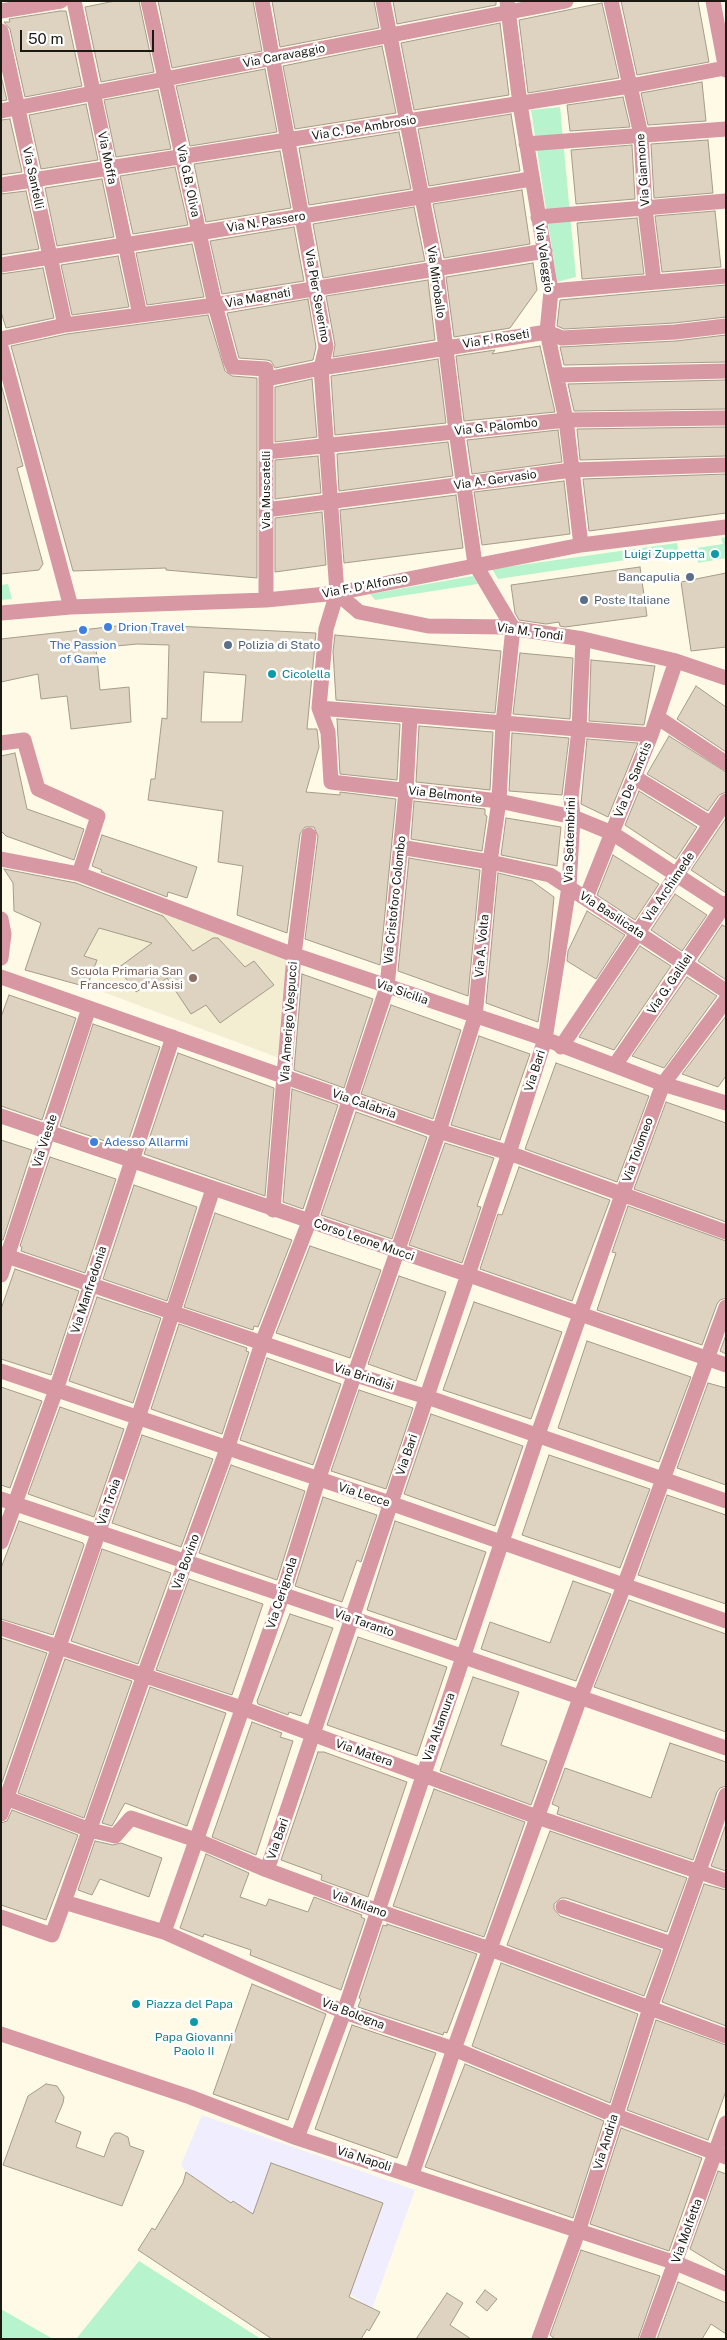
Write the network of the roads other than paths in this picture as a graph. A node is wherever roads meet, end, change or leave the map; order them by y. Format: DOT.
graph roads {
  1 [pos="62,1"];
  2 [pos="74,1"];
  3 [pos="148,1"];
  4 [pos="262,1"];
  5 [pos="383,1"];
  6 [pos="566,1"];
  7 [pos="611,1"];
  8 [pos="713,1"];
  9 [pos="507,7"];
  10 [pos="1,11"];
  11 [pos="1,31"];
  12 [pos="389,35"];
  13 [pos="272,58"];
  14 [pos="726,69"];
  15 [pos="165,79"];
  16 [pos="630,86"];
  17 [pos="93,92"];
  18 [pos="520,104"];
  19 [pos="18,107"];
  20 [pos="1,111"];
  21 [pos="407,122"];
  22 [pos="726,129"];
  23 [pos="641,135"];
  24 [pos="289,140"];
  25 [pos="526,144"];
  26 [pos="182,157"];
  27 [pos="109,167"];
  28 [pos="33,179"];
  29 [pos="531,179"];
  30 [pos="1,185"];
  31 [pos="421,197"];
  32 [pos="726,201"];
  33 [pos="646,208"];
  34 [pos="303,216"];
  35 [pos="538,217"];
  36 [pos="199,232"];
  37 [pos="125,244"];
  38 [pos="545,251"];
  39 [pos="50,259"];
  40 [pos="1,265"];
  41 [pos="436,268"];
  42 [pos="726,276"];
  43 [pos="654,282"];
  44 [pos="314,288"];
  45 [pos="551,291"];
  46 [pos="215,305"];
  47 [pos="140,315"];
  48 [pos="65,325"];
  49 [pos="726,326"];
  50 [pos="548,332"];
  51 [pos="1,339"];
  52 [pos="1,347"];
  53 [pos="445,347"];
  54 [pos="321,368"];
  55 [pos="726,370"];
  56 [pos="558,375"];
  57 [pos="267,379"];
  58 [pos="726,418"];
  59 [pos="566,420"];
  60 [pos="456,431"];
  61 [pos="327,446"];
  62 [pos="266,452"];
  63 [pos="726,466"];
  64 [pos="572,470"];
  65 [pos="463,484"];
  66 [pos="329,503"];
  67 [pos="266,510"];
  68 [pos="726,527"];
  69 [pos="581,545"];
  70 [pos="475,564"];
  71 [pos="337,593"];
  72 [pos="266,600"];
  73 [pos="71,607"];
  74 [pos="1,613"];
  75 [pos="513,628"];
  76 [pos="583,639"];
  77 [pos="676,661"];
  78 [pos="726,678"];
  79 [pos="319,708"];
  80 [pos="410,716"];
  81 [pos="658,717"];
  82 [pos="503,723"];
  83 [pos="579,729"];
  84 [pos="652,735"];
  85 [pos="1,743"];
  86 [pos="726,763"];
  87 [pos="634,777"];
  88 [pos="406,790"];
  89 [pos="499,801"];
  90 [pos="726,801"];
  91 [pos="573,817"];
  92 [pos="711,824"];
  93 [pos="612,833"];
  94 [pos="309,835"];
  95 [pos="400,847"];
  96 [pos="1,859"];
  97 [pos="490,862"];
  98 [pos="80,874"];
  99 [pos="678,875"];
  100 [pos="569,887"];
  101 [pos="586,898"];
  102 [pos="725,905"];
  103 [pos="1,919"];
  104 [pos="638,933"];
  105 [pos="294,955"];
  106 [pos="1,958"];
  107 [pos="685,964"];
  108 [pos="1,977"];
  109 [pos="387,987"];
  110 [pos="726,991"];
  111 [pos="726,1000"];
  112 [pos="89,1008"];
  113 [pos="475,1017"];
  114 [pos="173,1038"];
  115 [pos="545,1039"];
  116 [pos="561,1046"];
  117 [pos="615,1065"];
  118 [pos="286,1077"];
  119 [pos="663,1084"];
  120 [pos="723,1098"];
  121 [pos="349,1099"];
  122 [pos="1,1116"];
  123 [pos="439,1131"];
  124 [pos="47,1132"];
  125 [pos="509,1153"];
  126 [pos="132,1161"];
  127 [pos="213,1189"];
  128 [pos="622,1195"];
  129 [pos="274,1210"];
  130 [pos="309,1222"];
  131 [pos="726,1232"];
  132 [pos="396,1252"];
  133 [pos="4,1255"];
  134 [pos="466,1274"];
  135 [pos="1,1275"];
  136 [pos="91,1285"];
  137 [pos="726,1307"];
  138 [pos="172,1313"];
  139 [pos="580,1315"];
  140 [pos="262,1343"];
  141 [pos="707,1359"];
  142 [pos="726,1365"];
  143 [pos="1,1371"];
  144 [pos="356,1375"];
  145 [pos="56,1390"];
  146 [pos="427,1397"];
  147 [pos="138,1418"];
  148 [pos="538,1437"];
  149 [pos="227,1449"];
  150 [pos="318,1480"];
  151 [pos="663,1480"];
  152 [pos="726,1501"];
  153 [pos="8,1502"];
  154 [pos="390,1503"];
  155 [pos="99,1533"];
  156 [pos="1,1542"];
  157 [pos="502,1544"];
  158 [pos="185,1563"];
  159 [pos="624,1586"];
  160 [pos="282,1596"];
  161 [pos="352,1618"];
  162 [pos="726,1622"];
  163 [pos="1,1628"];
  164 [pos="60,1646"];
  165 [pos="463,1658"];
  166 [pos="144,1675"];
  167 [pos="580,1698"];
  168 [pos="242,1708"];
  169 [pos="312,1735"];
  170 [pos="726,1748"];
  171 [pos="422,1774"];
  172 [pos="726,1795"];
  173 [pos="4,1797"];
  174 [pos="1,1814"];
  175 [pos="537,1818"];
  176 [pos="90,1830"];
  177 [pos="196,1840"];
  178 [pos="267,1870"];
  179 [pos="698,1872"];
  180 [pos="726,1881"];
  181 [pos="64,1902"];
  182 [pos="563,1907"];
  183 [pos="378,1911"];
  184 [pos="1,1917"];
  185 [pos="164,1932"];
  186 [pos="672,1944"];
  187 [pos="490,1949"];
  188 [pos="650,2008"];
  189 [pos="344,2012"];
  190 [pos="1,2034"];
  191 [pos="726,2036"];
  192 [pos="454,2049"];
  193 [pos="614,2115"];
  194 [pos="726,2123"];
  195 [pos="297,2138"];
  196 [pos="721,2155"];
  197 [pos="412,2174"];
  198 [pos="578,2232"];
  199 [pos="676,2263"];
  200 [pos="726,2284"];
  201 [pos="539,2339"];
  202 [pos="647,2339"];
  1 -- 10 [label="street"];
  2 -- 17 [label="street, Via Moffa"];
  3 -- 15 [label="street, Via G.B. Oliva"];
  4 -- 13 [label="street, Via Pier Severino"];
  5 -- 12 [label="street, Via Miroballo"];
  6 -- 9 [label="street, Via Caravaggio"];
  7 -- 16 [label="street, Via Giannone"];
  8 -- 14 [label="street"];
  9 -- 12 [label="street, Via Caravaggio"];
  9 -- 18 [label="street, Via Valeggio"];
  11 -- 19 [label="street, Via Santelli"];
  12 -- 13 [label="street, Via Caravaggio"];
  12 -- 21 [label="street, Via Miroballo"];
  13 -- 15 [label="street, Via Caravaggio"];
  13 -- 24 [label="street, Via Pier Severino"];
  14 -- 16 [label="street, Via C. De Ambrosio"];
  15 -- 17 [label="street, Via Caravaggio"];
  15 -- 26 [label="street, Via G.B. Oliva"];
  16 -- 18 [label="street, Via C. De Ambrosio"];
  16 -- 23 [label="street, Via Giannone"];
  17 -- 19 [label="street, Via Caravaggio"];
  17 -- 27 [label="street, Via Moffa"];
  18 -- 21 [label="street, Via C. De Ambrosio"];
  18 -- 25 [label="street, Via Valeggio"];
  19 -- 20 [label="street, Via Caravaggio"];
  19 -- 28 [label="street, Via Santelli"];
  21 -- 24 [label="street, Via C. De Ambrosio"];
  21 -- 31 [label="street, Via Miroballo"];
  22 -- 23 [label="street"];
  23 -- 25 [label="street"];
  23 -- 33 [label="street, Via Giannone"];
  24 -- 26 [label="street, Via C. De Ambrosio"];
  24 -- 34 [label="street, Via Pier Severino"];
  25 -- 29 [label="street, Via Valeggio"];
  26 -- 27 [label="street, Via C. De Ambrosio"];
  26 -- 36 [label="street, Via G.B. Oliva"];
  27 -- 28 [label="street, Via C. De Ambrosio"];
  27 -- 37 [label="street, Via Moffa"];
  28 -- 30 [label="street, Via C. De Ambrosio"];
  28 -- 39 [label="street, Via Santelli"];
  29 -- 31 [label="street, Via N. Passero"];
  29 -- 35 [label="street, Via Valeggio"];
  31 -- 34 [label="street, Via N. Passero"];
  31 -- 41 [label="street, Via Miroballo"];
  32 -- 33 [label="street"];
  33 -- 35 [label="street"];
  33 -- 43 [label="street, Via Giannone"];
  34 -- 36 [label="street, Via N. Passero"];
  34 -- 44 [label="street, Via Pier Severino"];
  35 -- 38 [label="street, Via Valeggio"];
  36 -- 37 [label="street, Via N. Passero"];
  36 -- 46 [label="street, Via G.B. Oliva"];
  37 -- 39 [label="street, Via N. Passero"];
  37 -- 47 [label="street, Via Moffa"];
  38 -- 41 [label="street, Via Magnati"];
  38 -- 45 [label="street, Via Valeggio"];
  39 -- 40 [label="street, Via N. Passero"];
  39 -- 48 [label="street, Via Santelli"];
  41 -- 44 [label="street, Via Magnati"];
  41 -- 53 [label="street, Via Miroballo"];
  42 -- 43 [label="street"];
  43 -- 45 [label="street"];
  44 -- 46 [label="street, Via Magnati"];
  44 -- 54 [label="street, Via Pier Severino"];
  45 -- 50 [label="street, Via Valeggio"];
  46 -- 47 [label="street, Via Magnati"];
  46 -- 57 [label="street, Via G.B. Oliva"];
  47 -- 48 [label="street, Via Magnati"];
  48 -- 51 [label="street, Via Magnati"];
  49 -- 50 [label="street, Via F. Roseti"];
  50 -- 53 [label="street, Via F. Roseti"];
  50 -- 56 [label="street, Via Valeggio"];
  52 -- 73 [label="street"];
  53 -- 54 [label="street, Via F. Roseti"];
  53 -- 60 [label="street, Via Miroballo"];
  54 -- 57 [label="street, Via F. Roseti"];
  54 -- 61 [label="street, Via Pier Severino"];
  55 -- 56 [label="street"];
  56 -- 59 [label="street, Via Valeggio"];
  57 -- 62 [label="street, Via Muscatelli"];
  58 -- 59 [label="street, Via G. Palombo"];
  59 -- 60 [label="street, Via G. Palombo"];
  59 -- 64 [label="street, Via Valeggio"];
  60 -- 61 [label="street, Via G. Palombo"];
  60 -- 65 [label="street, Via Miroballo"];
  61 -- 62 [label="street, Via G. Palombo"];
  61 -- 66 [label="street, Via Pier Severino"];
  62 -- 67 [label="street, Via Muscatelli"];
  63 -- 64 [label="street, Via A. Gervasio"];
  64 -- 65 [label="street, Via A. Gervasio"];
  64 -- 69 [label="street, Via Valeggio"];
  65 -- 66 [label="street, Via A. Gervasio"];
  65 -- 70 [label="street, Via Miroballo"];
  66 -- 67 [label="street, Via A. Gervasio"];
  66 -- 71 [label="street, Via Pier Severino"];
  67 -- 72 [label="street, Via Muscatelli"];
  68 -- 69 [label="street, Via F. D'Alfonso"];
  69 -- 70 [label="street, Via F. D'Alfonso"];
  70 -- 71 [label="street, Via F. D'Alfonso"];
  70 -- 75 [label="street"];
  71 -- 72 [label="street, Via F. D'Alfonso"];
  71 -- 75 [label="street, Via M. Tondi"];
  71 -- 79 [label="street, Via Belmonte"];
  72 -- 73 [label="street, Via F. D'Alfonso"];
  73 -- 74 [label="street, Via F. D'Alfonso"];
  75 -- 76 [label="street, Via M. Tondi"];
  75 -- 82 [label="street, Via A. Volta"];
  76 -- 77 [label="street, Via M. Tondi"];
  76 -- 83 [label="street, Via Settembrini"];
  77 -- 78 [label="street, Via M. Tondi"];
  77 -- 81 [label="street, Via De Sanctis"];
  79 -- 80 [label="street"];
  79 -- 88 [label="street, Via Belmonte"];
  80 -- 82 [label="street"];
  80 -- 88 [label="street, Via Cristoforo Colombo"];
  81 -- 84 [label="street, Via De Sanctis"];
  81 -- 86 [label="street"];
  82 -- 83 [label="street"];
  82 -- 89 [label="street, Via A. Volta"];
  83 -- 84 [label="street"];
  83 -- 91 [label="street, Via Settembrini"];
  84 -- 87 [label="street, Via De Sanctis"];
  85 -- 98 [label="street"];
  87 -- 92 [label="street"];
  87 -- 93 [label="street, Via De Sanctis"];
  88 -- 89 [label="street, Via Belmonte"];
  88 -- 95 [label="street, Via Cristoforo Colombo"];
  89 -- 91 [label="street, Via Belmonte"];
  89 -- 97 [label="street, Via A. Volta"];
  90 -- 92 [label="street, Via Archimede"];
  91 -- 93 [label="street, Via Belmonte"];
  91 -- 100 [label="street, Via Settembrini"];
  92 -- 99 [label="street, Via Archimede"];
  93 -- 99 [label="street, Via Belmonte"];
  93 -- 101 [label="street, Via De Sanctis"];
  94 -- 105 [label="street, Via Amerigo Vespucci"];
  95 -- 97 [label="street, Via Basilicata"];
  95 -- 109 [label="street, Via Cristoforo Colombo"];
  96 -- 98 [label="street, Via Sicilia"];
  97 -- 100 [label="street, Via Basilicata"];
  97 -- 113 [label="street, Via A. Volta"];
  98 -- 105 [label="street, Via Sicilia"];
  99 -- 102 [label="street, Via Belmonte"];
  99 -- 104 [label="street, Via Archimede"];
  100 -- 101 [label="street, Via Basilicata"];
  100 -- 115 [label="street, Via Settembrini"];
  101 -- 104 [label="street, Via Basilicata"];
  102 -- 107 [label="street, Via G. Galilei"];
  103 -- 106 [label="street"];
  104 -- 107 [label="street, Via Basilicata"];
  104 -- 116 [label="street, Via Archimede"];
  105 -- 109 [label="street, Via Sicilia"];
  105 -- 118 [label="street, Via Amerigo Vespucci"];
  107 -- 110 [label="street, Via Basilicata"];
  107 -- 117 [label="street, Via G. Galilei"];
  108 -- 112 [label="street, Via Calabria"];
  109 -- 113 [label="street, Via Sicilia"];
  109 -- 121 [label="street, Via Cristoforo Colombo"];
  111 -- 119 [label="street, Via Tolomeo"];
  112 -- 114 [label="street, Via Calabria"];
  112 -- 124 [label="street, Via Vieste"];
  113 -- 115 [label="street, Via Sicilia"];
  113 -- 123 [label="street, Via A. Volta"];
  114 -- 118 [label="street, Via Calabria"];
  114 -- 126 [label="street, Via Manfredonia"];
  115 -- 116 [label="street, Via Sicilia"];
  115 -- 125 [label="street, Via Bari"];
  116 -- 117 [label="street, Via Sicilia"];
  117 -- 119 [label="street, Via Sicilia"];
  118 -- 121 [label="street, Via Calabria"];
  118 -- 129 [label="street, Via Amerigo Vespucci"];
  119 -- 120 [label="street, Via Sicilia"];
  119 -- 128 [label="street, Via Tolomeo"];
  121 -- 123 [label="street, Via Calabria"];
  121 -- 130 [label="street, Via Cristoforo Colombo"];
  122 -- 124 [label="street, Corso Leone Mucci"];
  123 -- 125 [label="street, Via Calabria"];
  123 -- 132 [label="street, Via A. Volta"];
  124 -- 126 [label="street, Corso Leone Mucci"];
  124 -- 133 [label="street, Via Vieste"];
  125 -- 128 [label="street, Via Calabria"];
  125 -- 134 [label="street, Via Bari"];
  126 -- 127 [label="street, Corso Leone Mucci"];
  126 -- 136 [label="street, Via Manfredonia"];
  127 -- 129 [label="street, Corso Leone Mucci"];
  127 -- 138 [label="street, Via Troia"];
  128 -- 131 [label="street, Via Calabria"];
  128 -- 139 [label="street, Via Tolomeo"];
  129 -- 130 [label="street, Corso Leone Mucci"];
  130 -- 132 [label="street, Corso Leone Mucci"];
  130 -- 140 [label="street, Via Bovino"];
  132 -- 134 [label="street, Corso Leone Mucci"];
  132 -- 144 [label="street, Via Cerignola"];
  133 -- 135 [label="street, Via Vieste"];
  133 -- 136 [label="street, Via Brindisi"];
  134 -- 139 [label="street, Corso Leone Mucci"];
  134 -- 146 [label="street, Via Bari"];
  136 -- 138 [label="street, Via Brindisi"];
  136 -- 145 [label="street, Via Manfredonia"];
  137 -- 141 [label="street"];
  138 -- 140 [label="street, Via Brindisi"];
  138 -- 147 [label="street, Via Troia"];
  139 -- 141 [label="street, Corso Leone Mucci"];
  139 -- 148 [label="street, Via Altamura"];
  140 -- 144 [label="street, Via Brindisi"];
  140 -- 149 [label="street, Via Bovino"];
  141 -- 142 [label="street, Corso Leone Mucci"];
  141 -- 151 [label="street"];
  143 -- 145 [label="street, Via Lecce"];
  144 -- 146 [label="street, Via Brindisi"];
  144 -- 150 [label="street, Via Cerignola"];
  145 -- 147 [label="street, Via Lecce"];
  145 -- 153 [label="street, Via Manfredonia"];
  146 -- 148 [label="street, Via Brindisi"];
  146 -- 154 [label="street, Via Bari"];
  147 -- 149 [label="street, Via Lecce"];
  147 -- 155 [label="street, Via Troia"];
  148 -- 151 [label="street, Via Brindisi"];
  148 -- 157 [label="street, Via Altamura"];
  149 -- 150 [label="street, Via Lecce"];
  149 -- 158 [label="street, Via Bovino"];
  150 -- 154 [label="street, Via Lecce"];
  150 -- 160 [label="street, Via Cerignola"];
  151 -- 152 [label="street, Via Brindisi"];
  151 -- 159 [label="street"];
  153 -- 155 [label="street, Via Taranto"];
  153 -- 156 [label="street, Via Manfredonia"];
  154 -- 157 [label="street, Via Lecce"];
  154 -- 161 [label="street, Via Bari"];
  155 -- 158 [label="street, Via Taranto"];
  155 -- 164 [label="street, Via Troia"];
  157 -- 159 [label="street, Via Lecce"];
  157 -- 165 [label="street, Via Altamura"];
  158 -- 160 [label="street, Via Taranto"];
  158 -- 166 [label="street, Via Bovino"];
  159 -- 162 [label="street, Via Lecce"];
  159 -- 167 [label="street"];
  160 -- 161 [label="street, Via Taranto"];
  160 -- 168 [label="street, Via Cerignola"];
  161 -- 165 [label="street, Via Taranto"];
  161 -- 169 [label="street, Via Bari"];
  163 -- 164 [label="street, Via Matera"];
  164 -- 166 [label="street, Via Matera"];
  164 -- 173 [label="street, Via Troia"];
  165 -- 167 [label="street, Via Taranto"];
  165 -- 171 [label="street, Via Altamura"];
  166 -- 168 [label="street, Via Matera"];
  166 -- 176 [label="street, Via Bovino"];
  167 -- 170 [label="street, Via Taranto"];
  167 -- 175 [label="street"];
  168 -- 169 [label="street, Via Matera"];
  168 -- 177 [label="street, Via Cerignola"];
  169 -- 171 [label="street, Via Matera"];
  169 -- 178 [label="street, Via Bari"];
  171 -- 175 [label="street, Via Matera"];
  171 -- 183 [label="street, Via Altamura"];
  172 -- 179 [label="street, Via Andria"];
  173 -- 174 [label="street, Via Troia"];
  173 -- 176 [label="street, Via Milano"];
  175 -- 179 [label="street, Via Matera"];
  175 -- 187 [label="street"];
  176 -- 177 [label="street, Via Milano"];
  176 -- 181 [label="street, Via Bovino"];
  177 -- 178 [label="street, Via Milano"];
  177 -- 185 [label="street, Via Cerignola"];
  178 -- 183 [label="street, Via Milano"];
  179 -- 180 [label="street, Via Matera"];
  179 -- 186 [label="street, Via Andria"];
  181 -- 184 [label="street"];
  181 -- 185 [label="street, Via Bologna"];
  182 -- 186 [label="street"];
  183 -- 187 [label="street, Via Milano"];
  183 -- 189 [label="street, Via Altamura"];
  185 -- 189 [label="street, Via Bologna"];
  186 -- 188 [label="street, Via Andria"];
  187 -- 188 [label="street, Via Milano"];
  187 -- 192 [label="street"];
  188 -- 191 [label="street, Via Milano"];
  188 -- 193 [label="street, Via Andria"];
  189 -- 192 [label="street, Via Bologna"];
  189 -- 195 [label="street, Via Altamura"];
  190 -- 195 [label="street, Via Napoli"];
  192 -- 193 [label="street, Via Bologna"];
  192 -- 197 [label="street"];
  193 -- 196 [label="street, Via Bologna"];
  193 -- 198 [label="street, Via Andria"];
  194 -- 196 [label="street, Via Molfetta"];
  195 -- 197 [label="street, Via Napoli"];
  196 -- 199 [label="street, Via Molfetta"];
  197 -- 198 [label="street, Via Napoli"];
  198 -- 199 [label="street, Via Napoli"];
  198 -- 201 [label="street, Via Andria"];
  199 -- 200 [label="street, Via Napoli"];
  199 -- 202 [label="street, Via Molfetta"];
}
